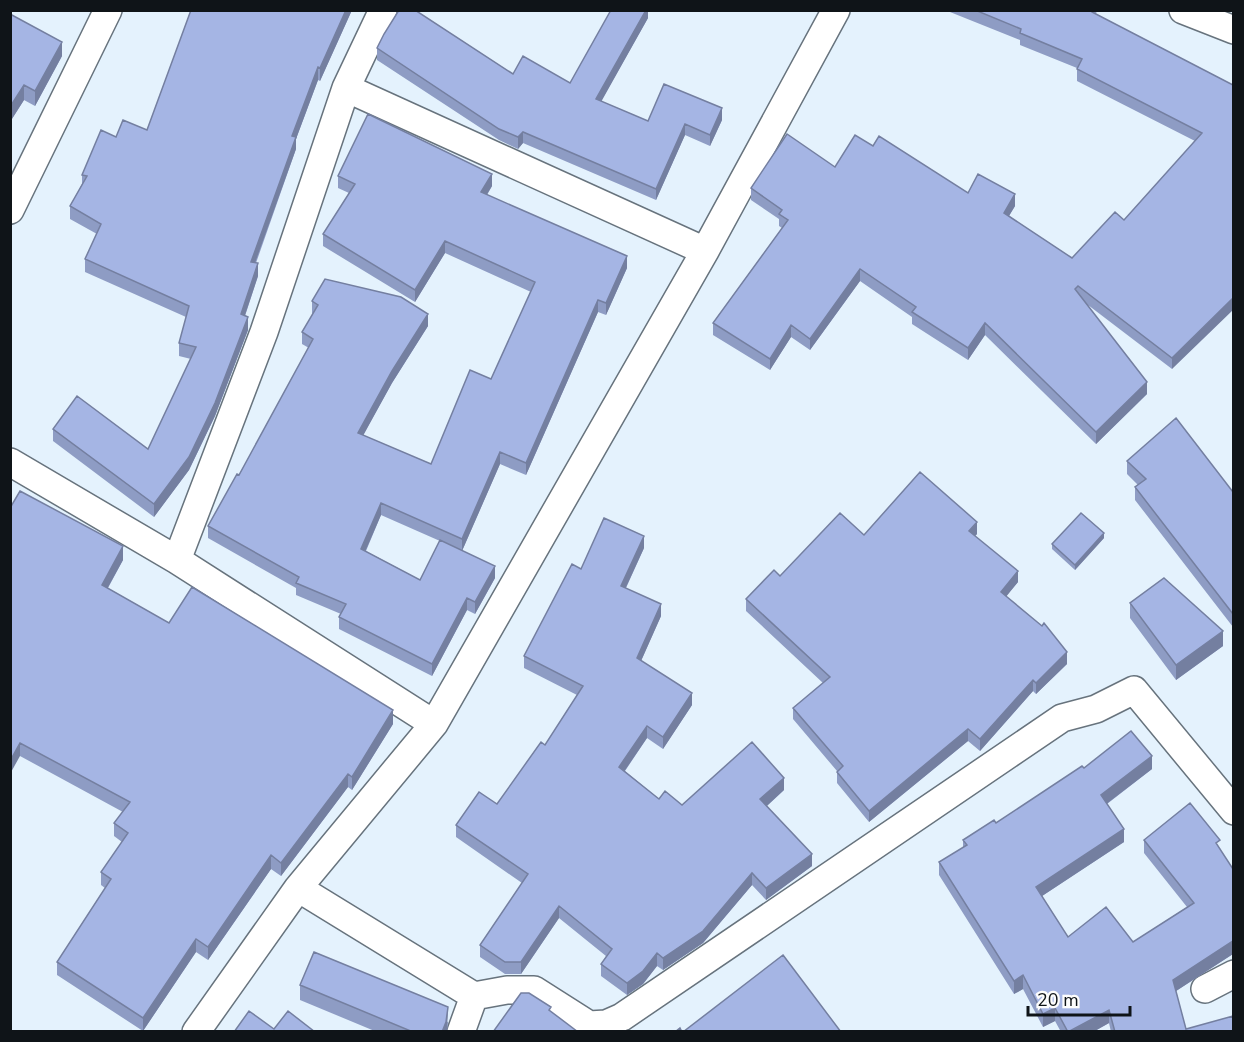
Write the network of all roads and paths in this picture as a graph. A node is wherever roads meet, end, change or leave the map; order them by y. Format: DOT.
graph roads {
  1 [pos="108,10"];
  2 [pos="383,10"];
  3 [pos="836,10"];
  4 [pos="1183,10"];
  5 [pos="1233,30"];
  6 [pos="346,88"];
  7 [pos="10,210"];
  8 [pos="705,251"];
  9 [pos="10,462"];
  10 [pos="177,560"];
  11 [pos="434,724"];
  12 [pos="1233,811"];
  13 [pos="298,888"];
  14 [pos="1233,974"];
  15 [pos="1205,990"];
  16 [pos="474,996"];
  17 [pos="196,1032"];
  18 [pos="461,1032"];
  1 -- 7 [label="street"];
  2 -- 6 [label="street"];
  3 -- 8 [label="street"];
  4 -- 5 [label="street"];
  6 -- 8 [label="street"];
  6 -- 10 [label="street"];
  8 -- 11 [label="street"];
  9 -- 10 [label="street"];
  10 -- 11 [label="street"];
  11 -- 13 [label="street"];
  12 -- 16 [label="street"];
  13 -- 16 [label="street"];
  13 -- 17 [label="street"];
  14 -- 15 [label="street"];
  16 -- 18 [label="street"];
}
